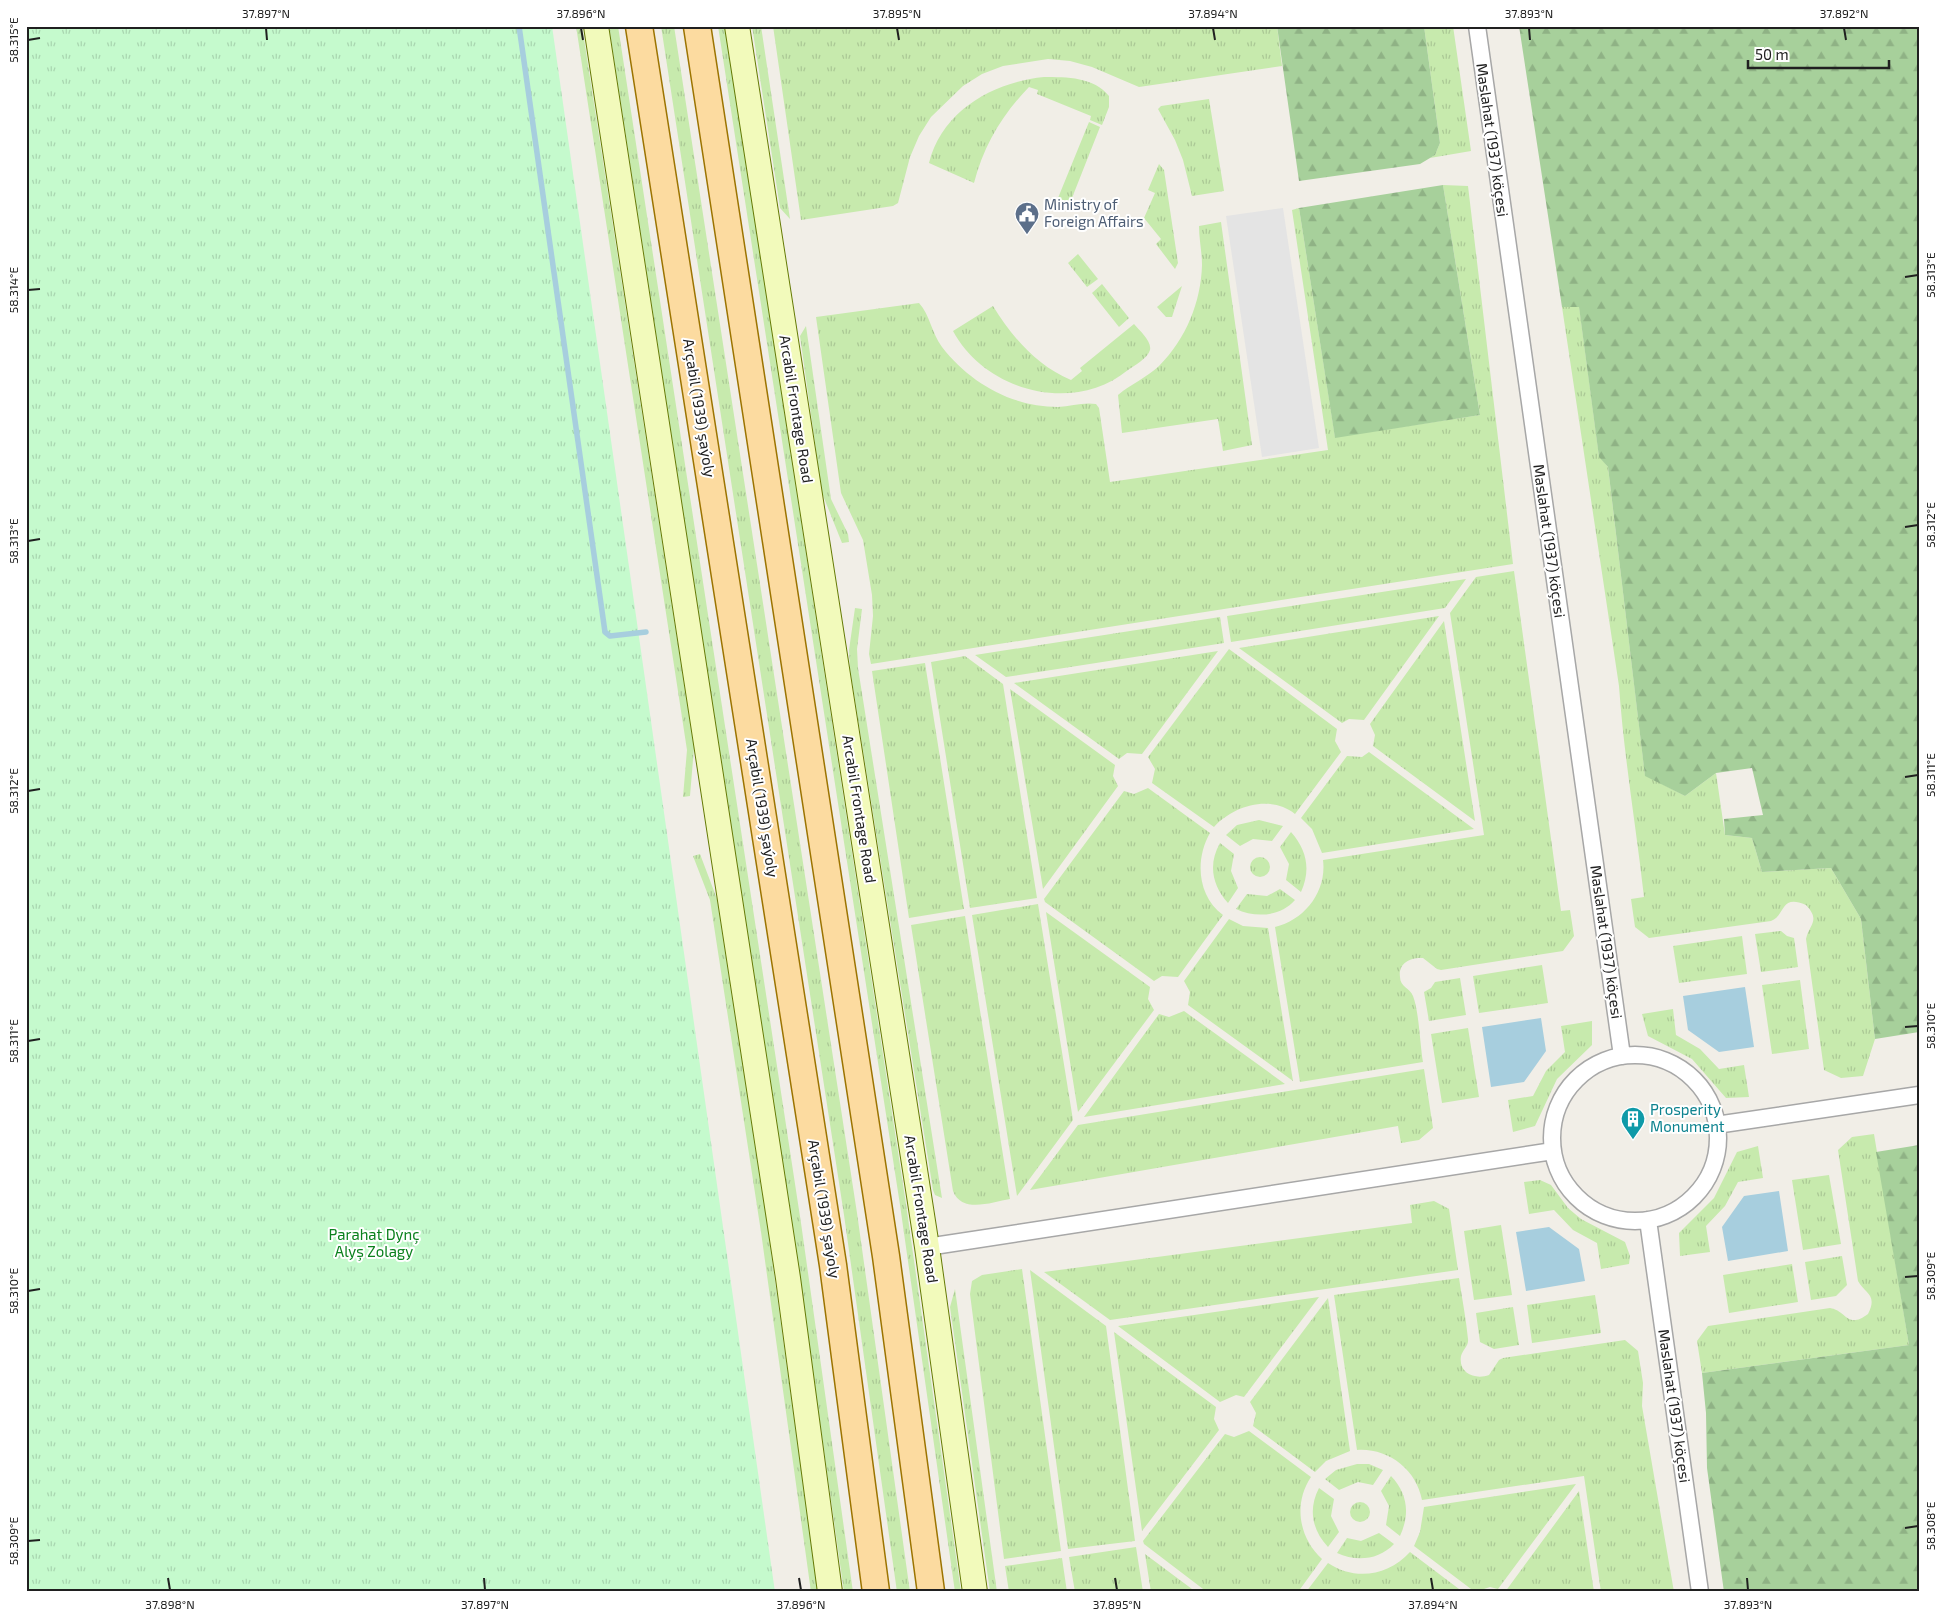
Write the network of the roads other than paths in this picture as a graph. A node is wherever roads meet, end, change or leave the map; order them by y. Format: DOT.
graph roads {
  1 [pos="596,26"];
  2 [pos="639,26"];
  3 [pos="697,26"];
  4 [pos="737,26"];
  5 [pos="1476,26"];
  6 [pos="1622,1056"];
  7 [pos="1919,1095"];
  8 [pos="1716,1125"];
  9 [pos="1553,1151"];
  10 [pos="1648,1220"];
  11 [pos="928,1247"];
  12 [pos="830,1592"];
  13 [pos="876,1592"];
  14 [pos="931,1592"];
  15 [pos="975,1592"];
  16 [pos="1700,1592"];
  1 -- 12 [label="street"];
  2 -- 13 [label="main road, Arçabil (1939) şaýoly"];
  3 -- 14 [label="main road"];
  4 -- 11 [label="street, Arcabil Frontage Road"];
  5 -- 6 [label="street, Maslahat (1937) köçesi"];
  6 -- 8 [label="street"];
  6 -- 9 [label="street"];
  7 -- 8 [label="street"];
  8 -- 10 [label="street"];
  9 -- 10 [label="street"];
  9 -- 11 [label="street"];
  10 -- 16 [label="street, Maslahat (1937) köçesi"];
  11 -- 15 [label="street, Arcabil Frontage Road"];
}
